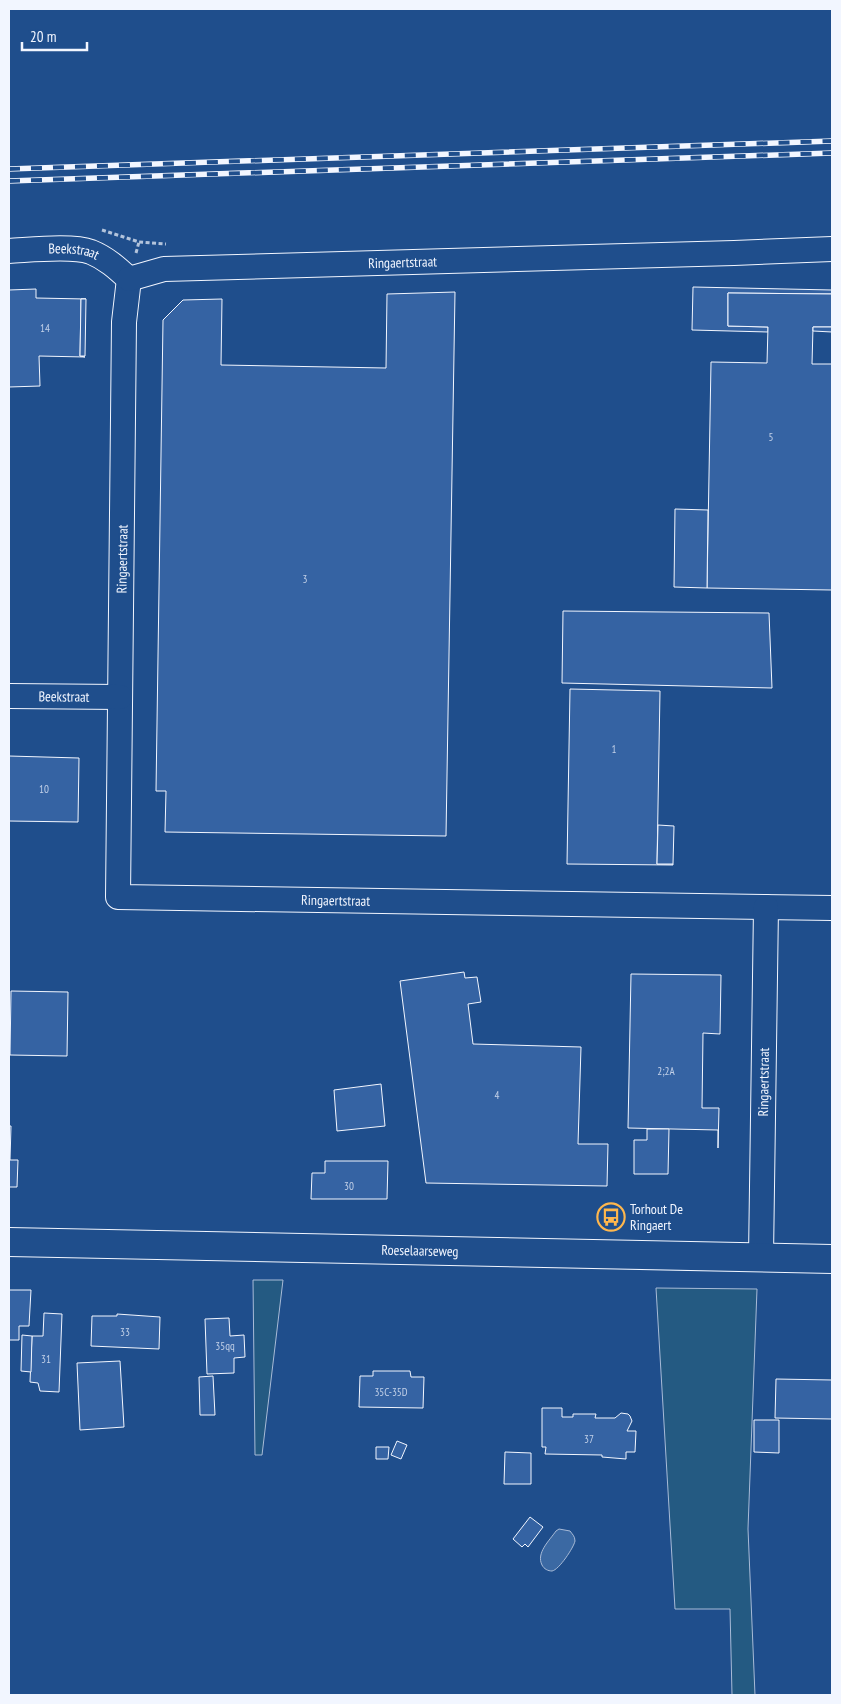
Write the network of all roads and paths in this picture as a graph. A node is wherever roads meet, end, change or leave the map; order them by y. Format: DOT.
graph roads {
  1 [pos="94,230"];
  2 [pos="175,244"];
  3 [pos="832,249"];
  4 [pos="9,251"];
  5 [pos="130,279"];
  6 [pos="9,696"];
  7 [pos="120,697"];
  8 [pos="766,907"];
  9 [pos="832,908"];
  10 [pos="9,1242"];
  11 [pos="761,1257"];
  12 [pos="832,1259"];
  1 -- 2 [label="path"];
  3 -- 5 [label="street, Ringaertstraat"];
  4 -- 5 [label="street, Beekstraat"];
  5 -- 7 [label="street, Ringaertstraat"];
  6 -- 7 [label="street, Beekstraat"];
  7 -- 8 [label="street, Ringaertstraat"];
  8 -- 9 [label="street, Ringaertstraat"];
  8 -- 11 [label="street, Ringaertstraat"];
  10 -- 11 [label="main road, Roeselaarseweg"];
  11 -- 12 [label="main road, Roeselaarseweg"];
}
